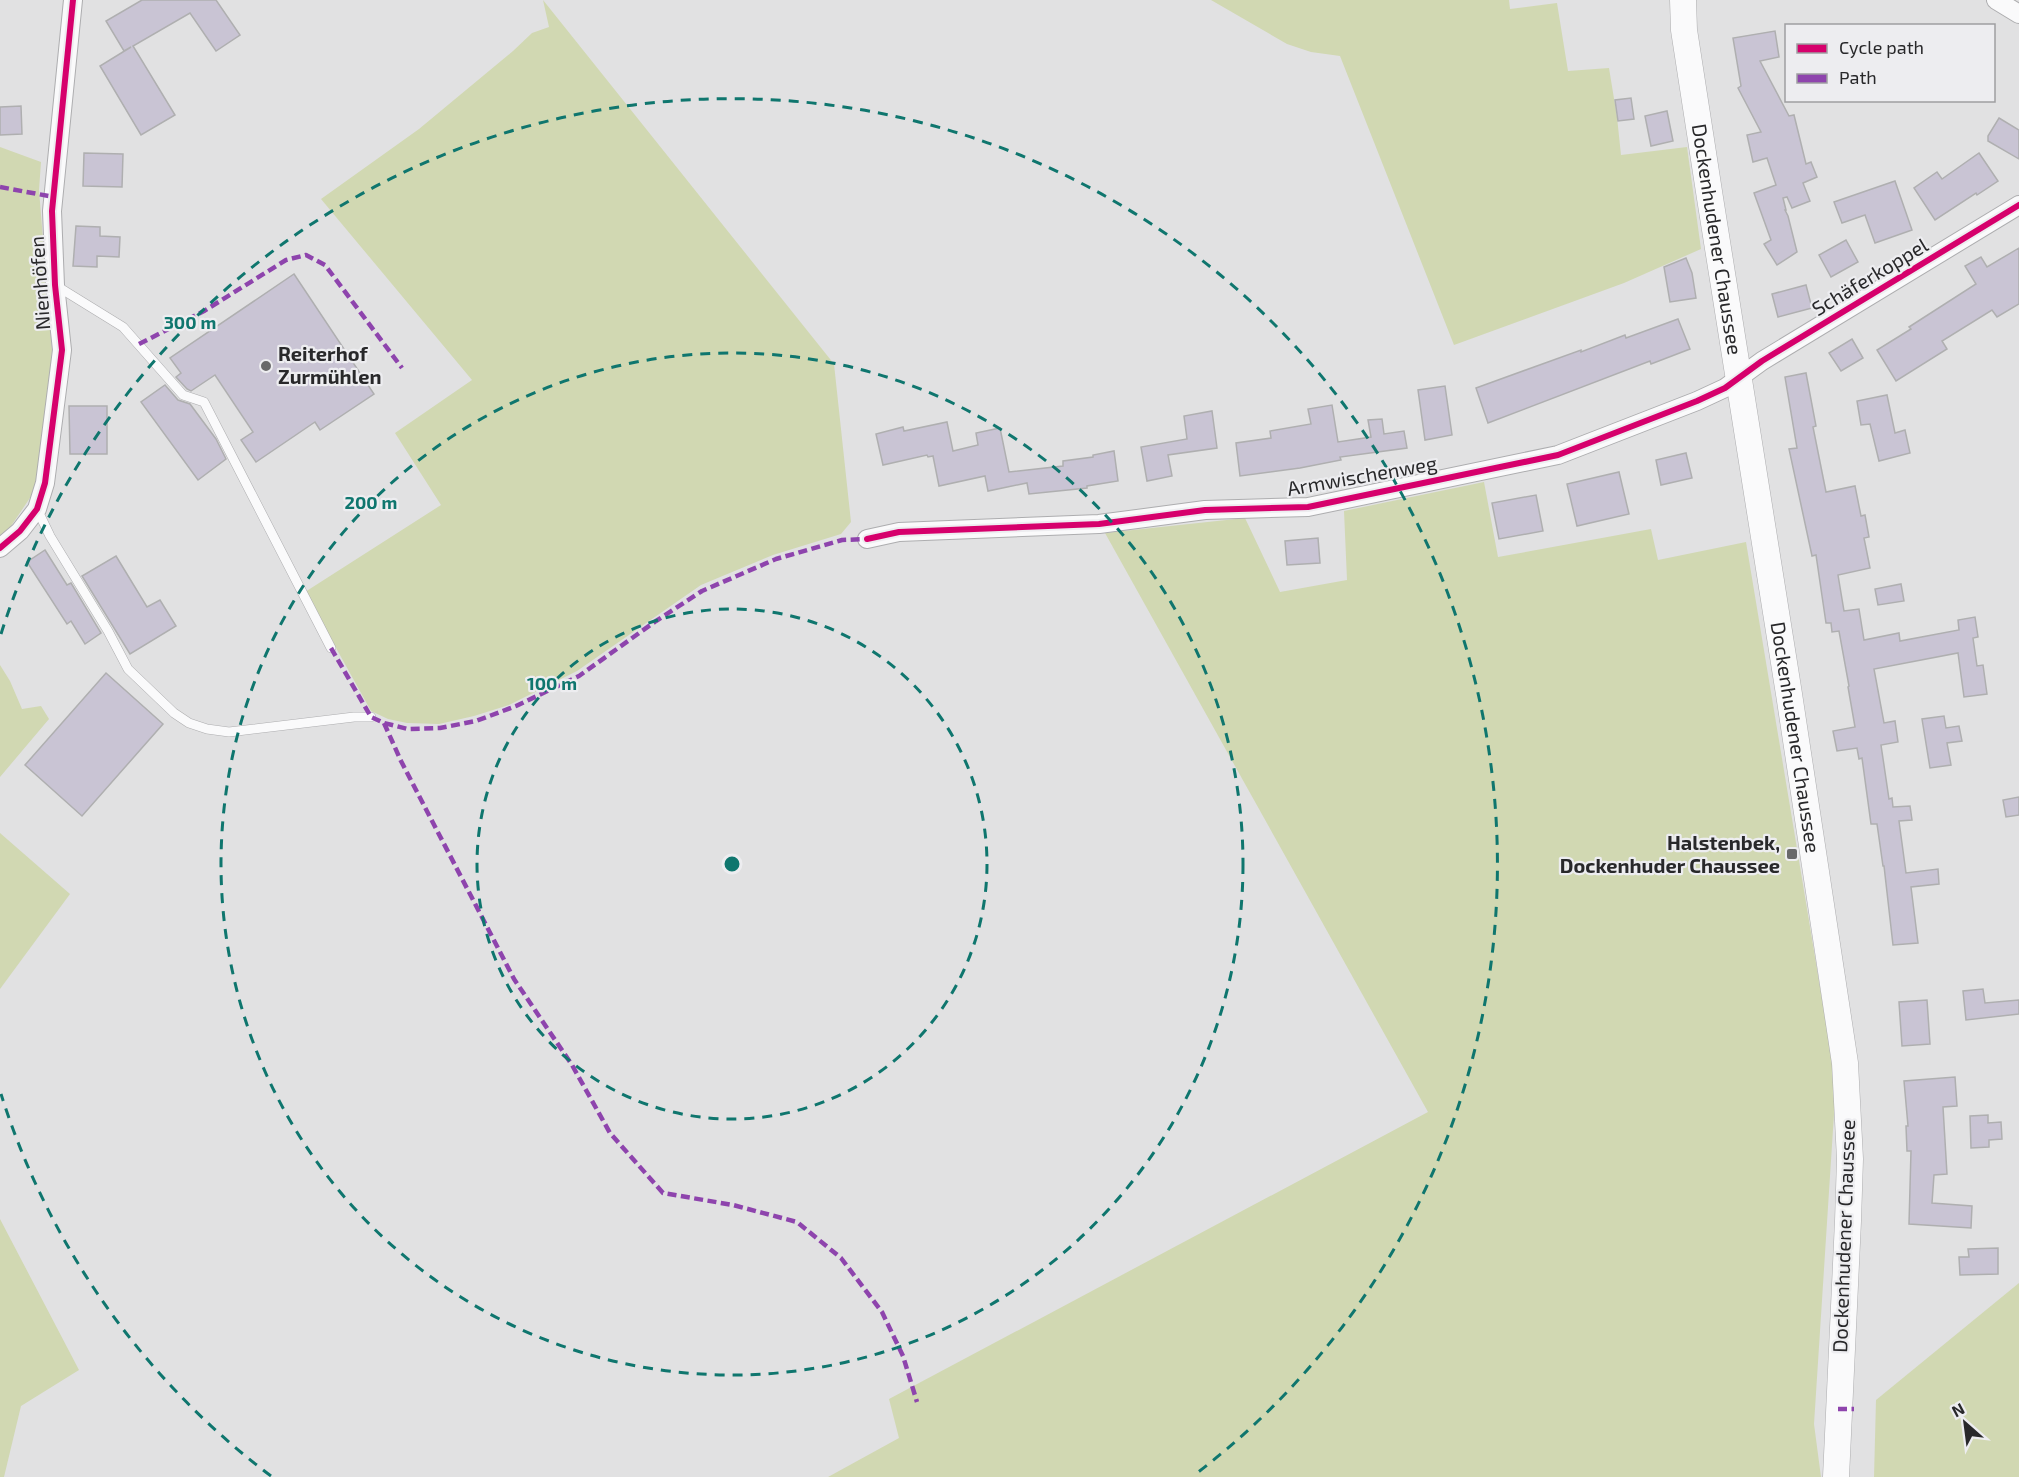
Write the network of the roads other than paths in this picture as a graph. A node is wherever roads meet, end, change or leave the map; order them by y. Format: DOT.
graph roads {
  1 [pos="73,0"];
  2 [pos="1683,0"];
  3 [pos="1996,0"];
  4 [pos="2019,14"];
  5 [pos="2019,205"];
  6 [pos="56,285"];
  7 [pos="1738,379"];
  8 [pos="37,509"];
  9 [pos="867,539"];
  10 [pos="0,548"];
  11 [pos="331,648"];
  12 [pos="371,717"];
  13 [pos="1836,1477"];
  1 -- 6 [label="street, Nienhöfen"];
  2 -- 7 [label="main road, Dockenhudener Chaussee"];
  3 -- 4 [label="street"];
  5 -- 7 [label="street, Schäferkoppel"];
  6 -- 8 [label="street, Nienhöfen"];
  6 -- 11 [label="lane"];
  7 -- 9 [label="street, Armwischenweg"];
  7 -- 13 [label="main road, Dockenhudener Chaussee"];
  8 -- 10 [label="street, Nienhöfen"];
  8 -- 12 [label="lane"];
}
